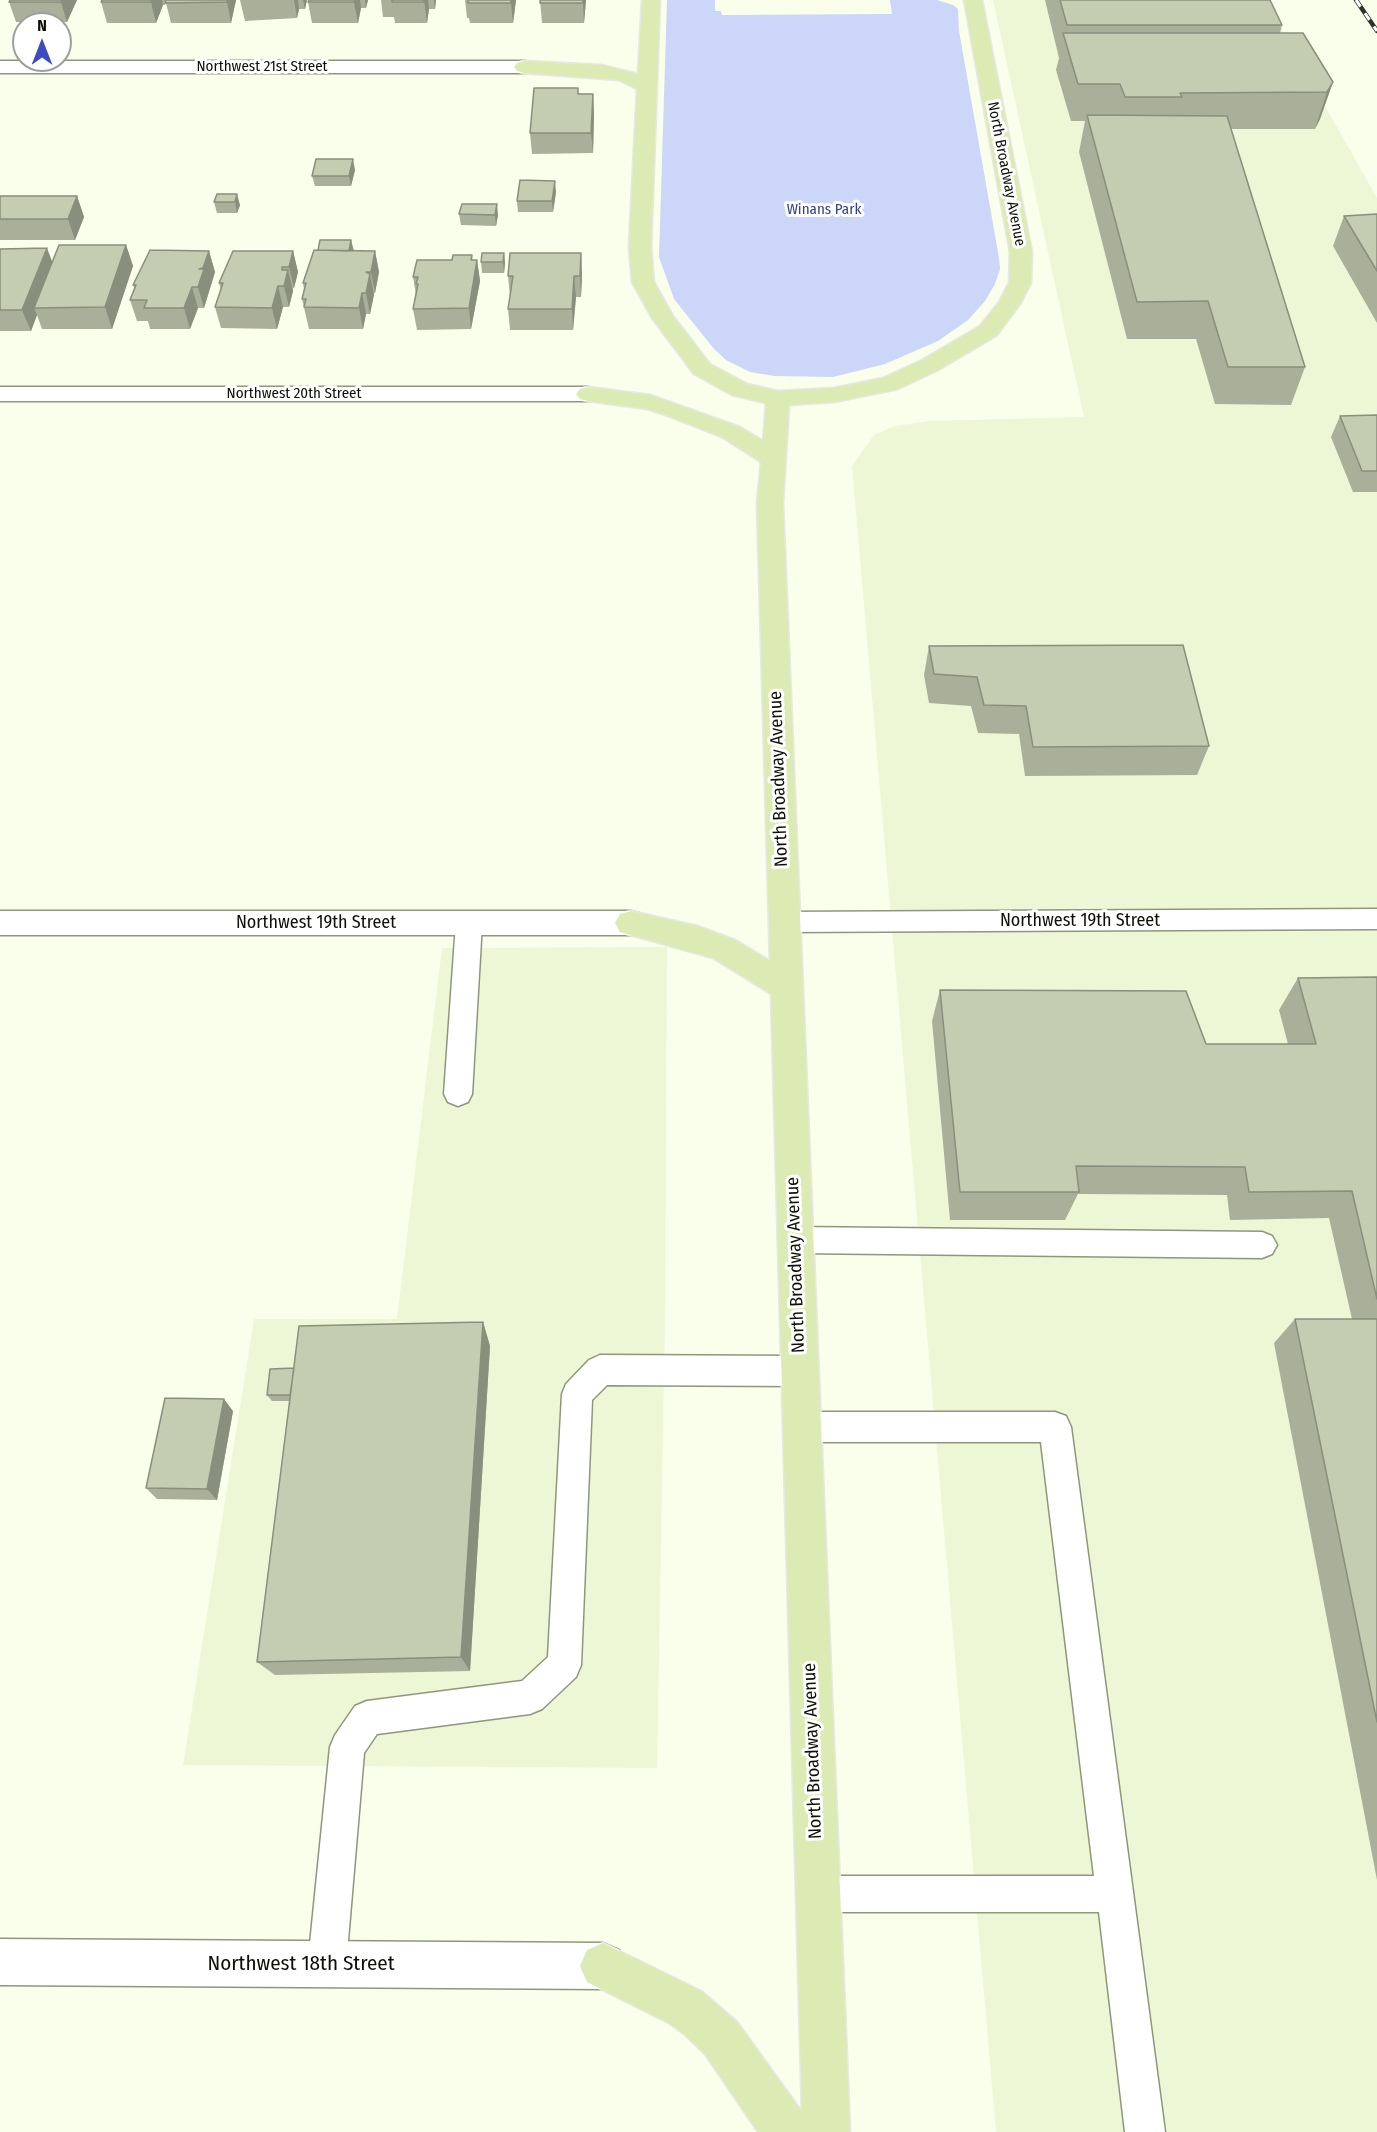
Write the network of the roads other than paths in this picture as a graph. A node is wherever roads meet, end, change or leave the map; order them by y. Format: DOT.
graph roads {
  1 [pos="651,0"];
  2 [pos="973,0"];
  3 [pos="0,67"];
  4 [pos="524,67"];
  5 [pos="647,86"];
  6 [pos="0,394"];
  7 [pos="588,394"];
  8 [pos="778,398"];
  9 [pos="774,459"];
  10 [pos="1377,919"];
  11 [pos="784,922"];
  12 [pos="0,923"];
  13 [pos="469,923"];
  14 [pos="631,923"];
  15 [pos="787,988"];
  16 [pos="458,1094"];
  17 [pos="796,1240"];
  18 [pos="1262,1245"];
  19 [pos="800,1371"];
  20 [pos="802,1427"];
  21 [pos="818,1894"];
  22 [pos="1114,1894"];
  23 [pos="0,1962"];
  24 [pos="327,1964"];
  25 [pos="603,1966"];
  26 [pos="787,2132"];
  27 [pos="826,2132"];
  28 [pos="1144,2132"];
  1 -- 5 [label="main road, North Broadway Avenue"];
  2 -- 8 [label="main road, North Broadway Avenue"];
  3 -- 4 [label="street, Northwest 21st Street"];
  4 -- 5 [label="main road"];
  5 -- 8 [label="main road, North Broadway Avenue"];
  6 -- 7 [label="street, Northwest 20th Street"];
  7 -- 9 [label="main road"];
  8 -- 9 [label="main road, North Broadway Avenue"];
  9 -- 11 [label="main road, North Broadway Avenue"];
  10 -- 11 [label="lane, Northwest 19th Street"];
  11 -- 15 [label="main road, North Broadway Avenue"];
  12 -- 13 [label="street, Northwest 19th Street"];
  13 -- 14 [label="street, Northwest 19th Street"];
  13 -- 16 [label="lane"];
  14 -- 15 [label="main road"];
  15 -- 17 [label="main road, North Broadway Avenue"];
  17 -- 18 [label="lane"];
  17 -- 19 [label="main road, North Broadway Avenue"];
  19 -- 20 [label="main road, North Broadway Avenue"];
  19 -- 24 [label="lane"];
  20 -- 21 [label="main road, North Broadway Avenue"];
  20 -- 22 [label="lane"];
  21 -- 22 [label="lane"];
  21 -- 27 [label="main road, North Broadway Avenue"];
  22 -- 28 [label="lane"];
  23 -- 24 [label="street, Northwest 18th Street"];
  24 -- 25 [label="street, Northwest 18th Street"];
  25 -- 26 [label="main road"];
}
